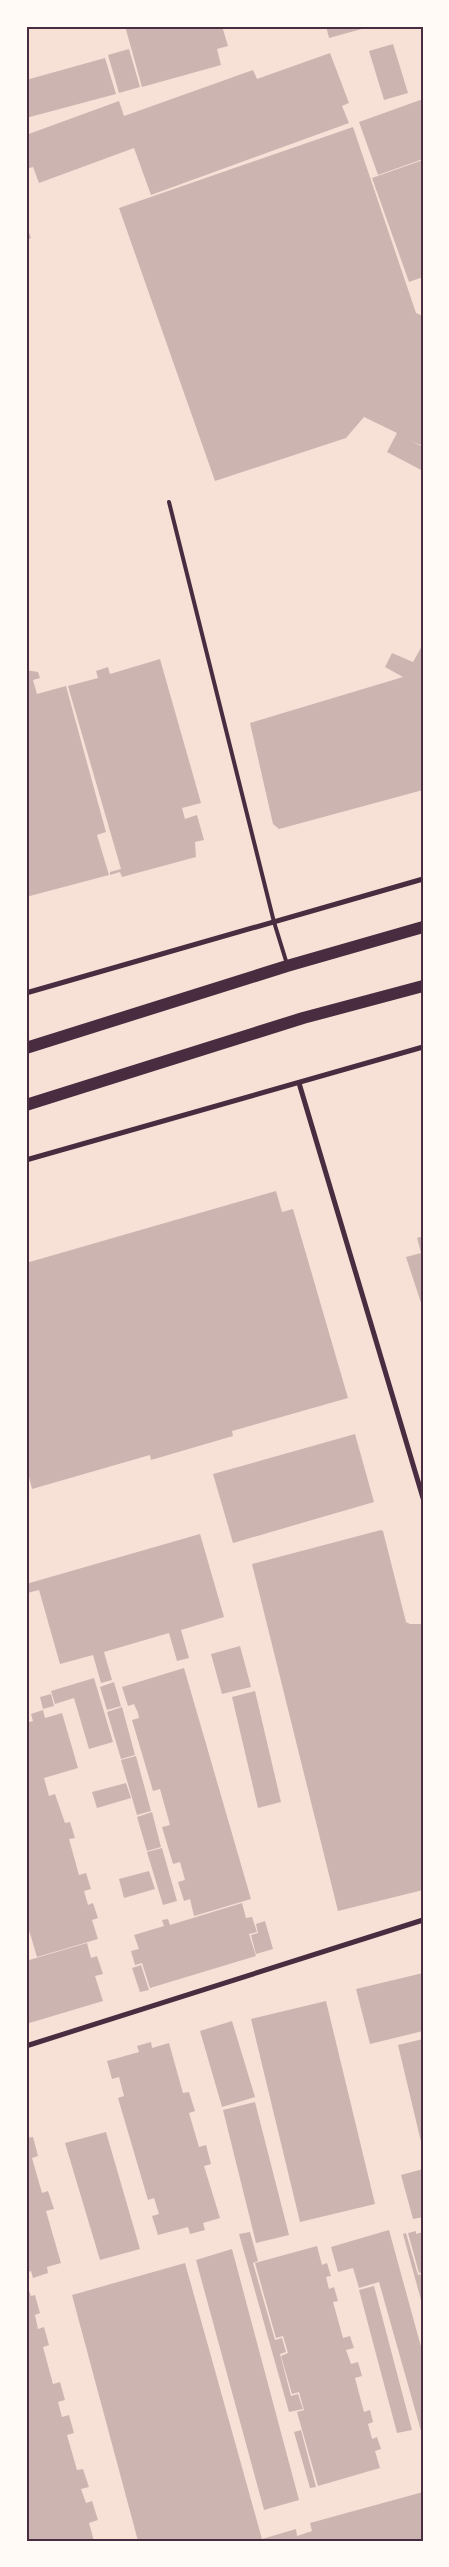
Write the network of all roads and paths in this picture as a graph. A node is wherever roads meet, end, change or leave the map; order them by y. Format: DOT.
graph roads {
  1 [pos="169,502"];
  2 [pos="423,879"];
  3 [pos="274,922"];
  4 [pos="423,927"];
  5 [pos="287,966"];
  6 [pos="423,986"];
  7 [pos="26,993"];
  8 [pos="423,1047"];
  9 [pos="26,1048"];
  10 [pos="299,1083"];
  11 [pos="26,1105"];
  12 [pos="26,1160"];
  13 [pos="423,1498"];
  14 [pos="423,1920"];
  15 [pos="26,2046"];
  1 -- 3 [label="lane"];
  2 -- 3 [label="street"];
  3 -- 5 [label="lane"];
  3 -- 7 [label="street"];
  4 -- 5 [label="main road"];
  5 -- 9 [label="main road"];
  6 -- 11 [label="main road"];
  8 -- 10 [label="street"];
  10 -- 12 [label="street"];
  10 -- 13 [label="street"];
  14 -- 15 [label="street"];
}
